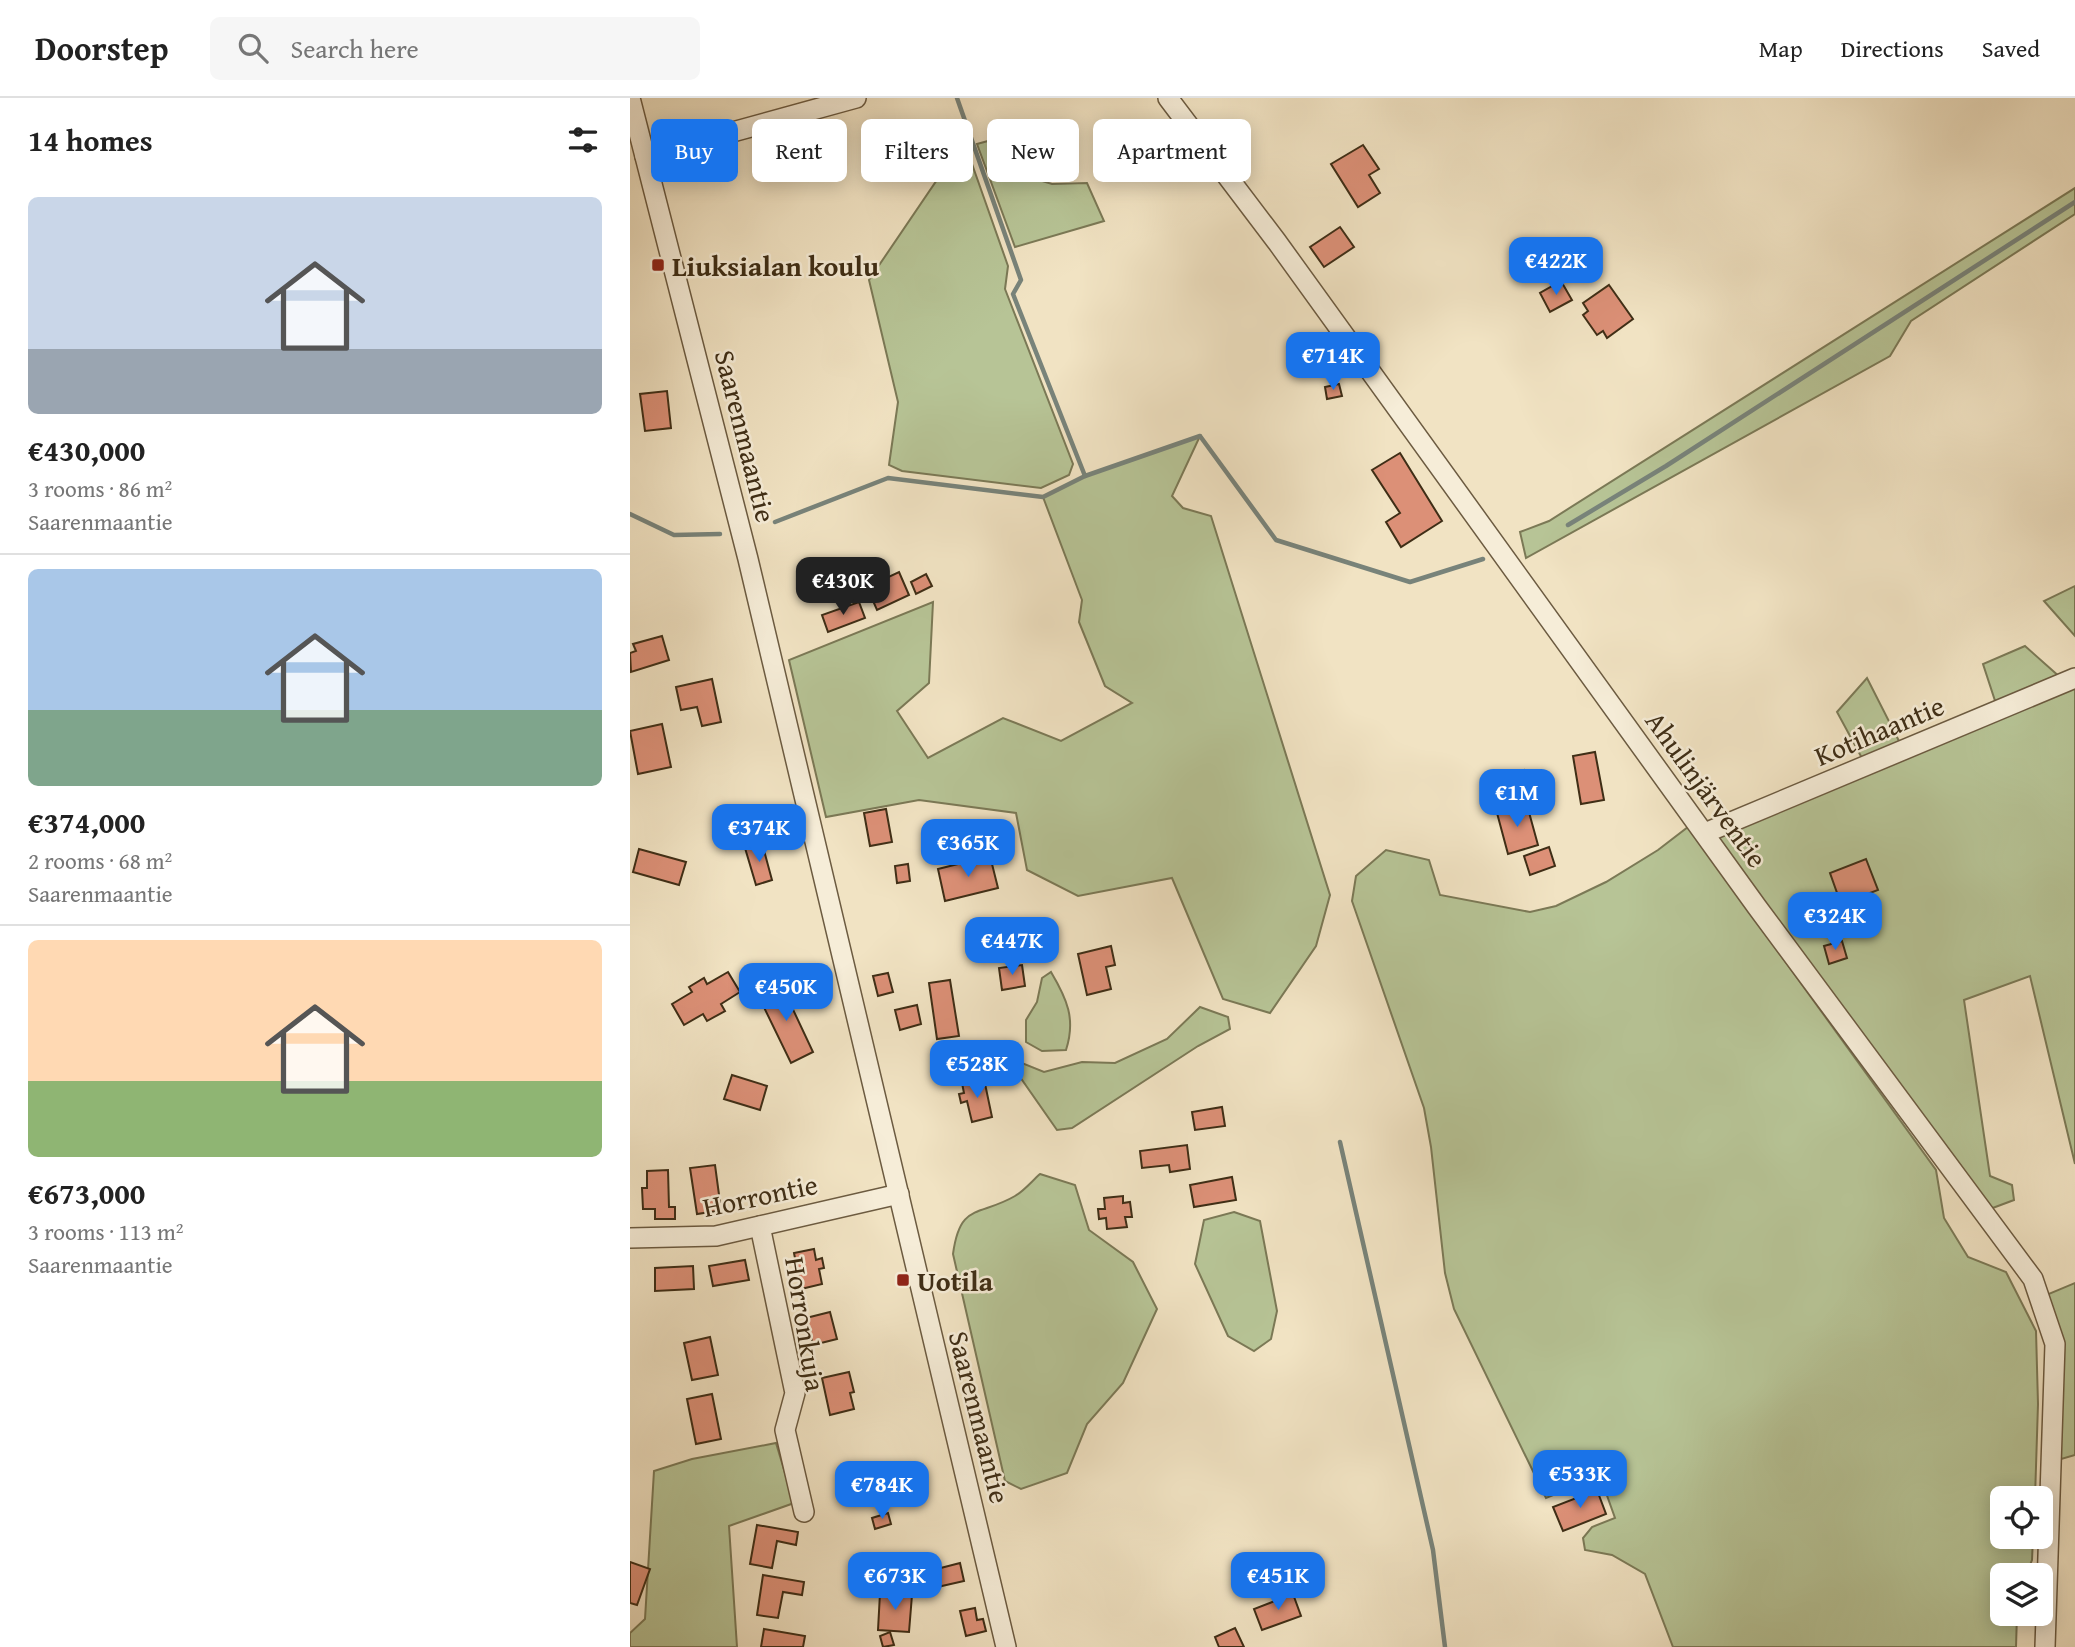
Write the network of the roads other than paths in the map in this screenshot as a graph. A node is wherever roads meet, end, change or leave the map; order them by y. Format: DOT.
graph roads {
  1 [pos="630,98"];
  2 [pos="856,98"];
  3 [pos="1168,98"];
  4 [pos="645,156"];
  5 [pos="2075,678"];
  6 [pos="1705,833"];
  7 [pos="899,1194"];
  8 [pos="760,1226"];
  9 [pos="630,1238"];
  10 [pos="804,1512"];
  11 [pos="1006,1647"];
  12 [pos="2045,1647"];
  1 -- 4 [label="street, Saarenmaantie"];
  2 -- 4 [label="street"];
  3 -- 6 [label="street, Ahulinjärventie"];
  4 -- 7 [label="street, Saarenmaantie"];
  5 -- 6 [label="street, Kotihaantie"];
  6 -- 12 [label="street, Ahulinjärventie"];
  7 -- 8 [label="street, Horrontie"];
  7 -- 11 [label="street, Saarenmaantie"];
  8 -- 9 [label="street, Horrontie"];
  8 -- 10 [label="street, Horronkuja"];
}
